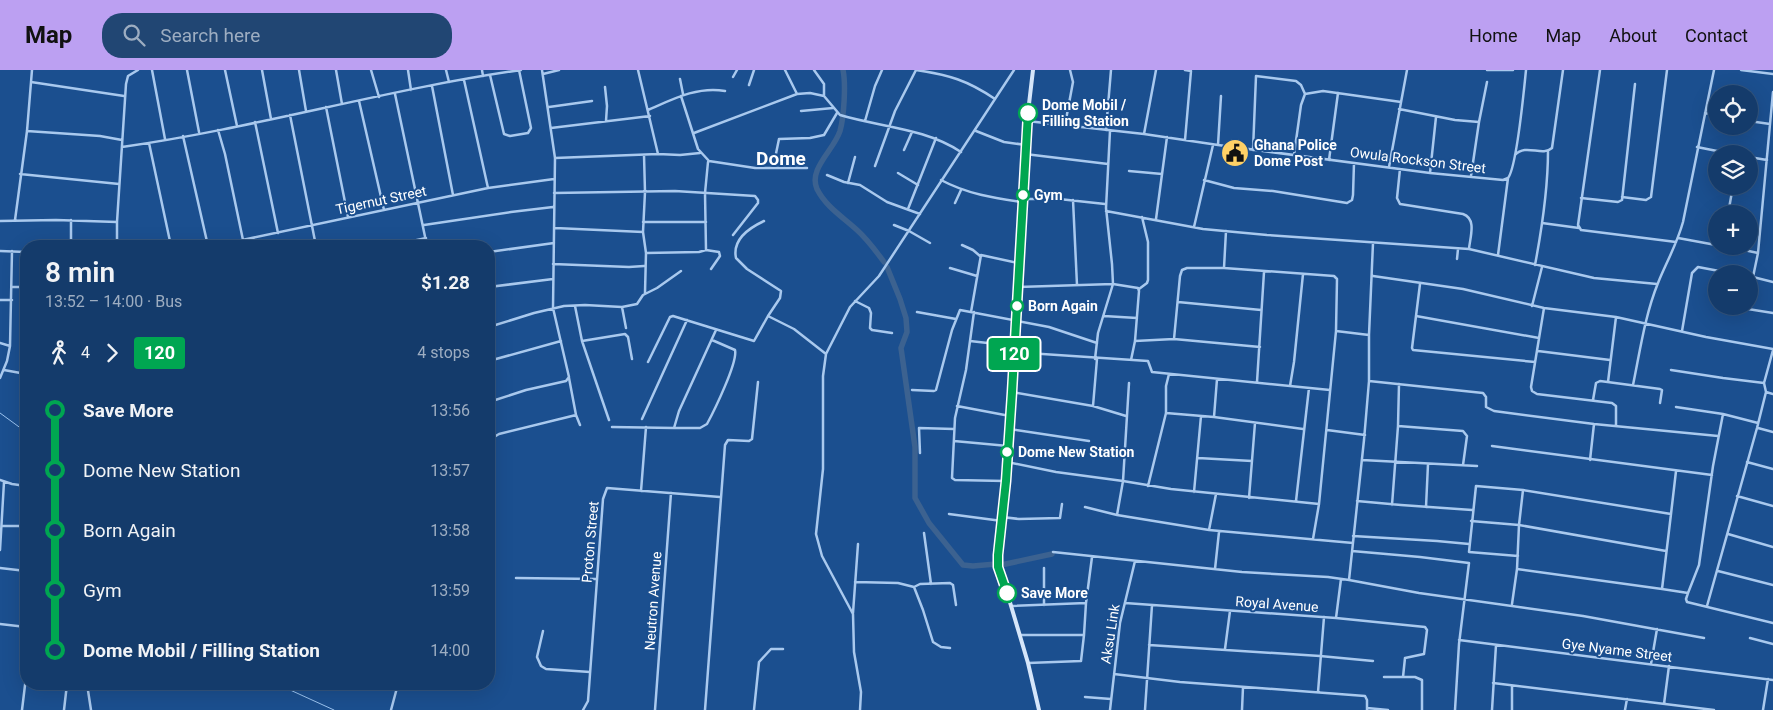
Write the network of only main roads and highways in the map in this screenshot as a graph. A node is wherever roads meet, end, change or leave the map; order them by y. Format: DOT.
graph roads {
  1 [pos="1033,70"];
  2 [pos="1039,710"];
  1 -- 2 [label="main road"];
}
